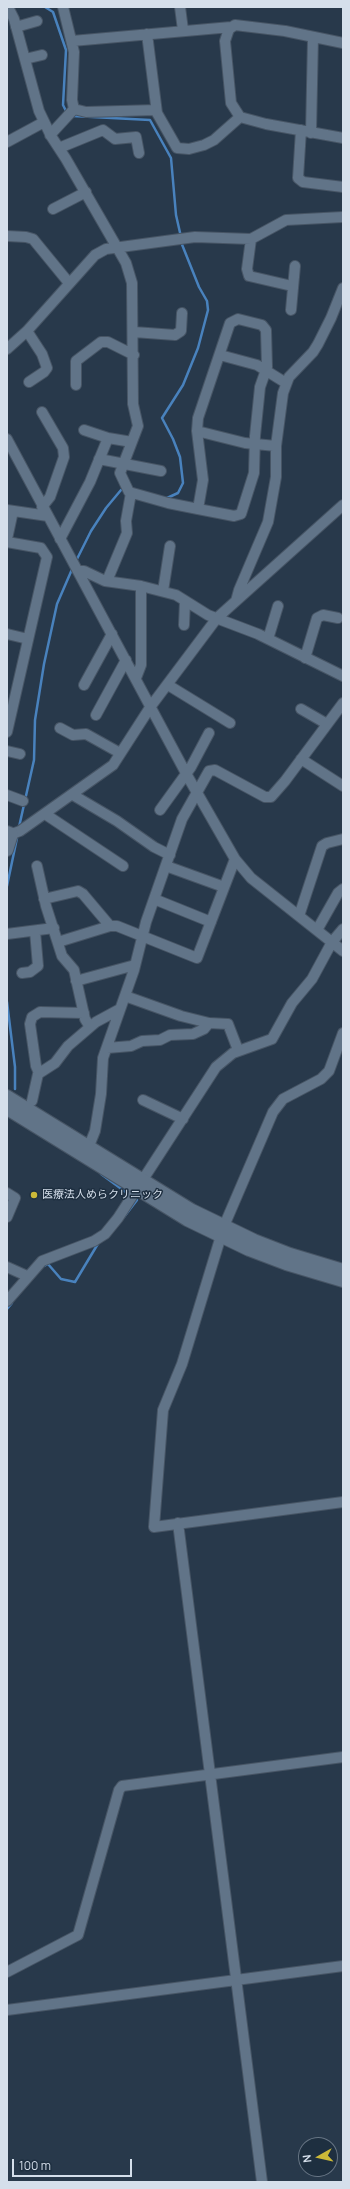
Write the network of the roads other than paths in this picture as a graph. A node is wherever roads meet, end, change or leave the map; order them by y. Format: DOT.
graph roads {
  1 [pos="8,7"];
  2 [pos="63,7"];
  3 [pos="180,7"];
  4 [pos="37,21"];
  5 [pos="16,27"];
  6 [pos="231,27"];
  7 [pos="183,30"];
  8 [pos="147,34"];
  9 [pos="313,37"];
  10 [pos="72,41"];
  11 [pos="343,43"];
  12 [pos="42,55"];
  13 [pos="25,59"];
  14 [pos="74,108"];
  15 [pos="156,110"];
  16 [pos="240,117"];
  17 [pos="44,122"];
  18 [pos="300,130"];
  19 [pos="311,132"];
  20 [pos="50,135"];
  21 [pos="343,138"];
  22 [pos="7,142"];
  23 [pos="59,148"];
  24 [pos="139,152"];
  25 [pos="343,187"];
  26 [pos="86,192"];
  27 [pos="53,209"];
  28 [pos="343,217"];
  29 [pos="7,236"];
  30 [pos="251,239"];
  31 [pos="116,247"];
  32 [pos="295,266"];
  33 [pos="69,283"];
  34 [pos="292,286"];
  35 [pos="343,288"];
  36 [pos="291,310"];
  37 [pos="182,313"];
  38 [pos="28,331"];
  39 [pos="134,332"];
  40 [pos="7,349"];
  41 [pos="134,354"];
  42 [pos="220,355"];
  43 [pos="266,370"];
  44 [pos="29,382"];
  45 [pos="286,383"];
  46 [pos="76,385"];
  47 [pos="42,412"];
  48 [pos="84,430"];
  49 [pos="197,431"];
  50 [pos="108,438"];
  51 [pos="132,442"];
  52 [pos="255,444"];
  53 [pos="8,445"];
  54 [pos="276,446"];
  55 [pos="99,459"];
  56 [pos="123,465"];
  57 [pos="161,471"];
  58 [pos="131,494"];
  59 [pos="343,505"];
  60 [pos="198,509"];
  61 [pos="10,511"];
  62 [pos="45,512"];
  63 [pos="60,538"];
  64 [pos="7,539"];
  65 [pos="7,542"];
  66 [pos="170,546"];
  67 [pos="78,571"];
  68 [pos="107,581"];
  69 [pos="141,586"];
  70 [pos="163,591"];
  71 [pos="185,601"];
  72 [pos="236,601"];
  73 [pos="278,606"];
  74 [pos="217,618"];
  75 [pos="338,618"];
  76 [pos="184,625"];
  77 [pos="7,634"];
  78 [pos="112,634"];
  79 [pos="28,639"];
  80 [pos="268,639"];
  81 [pos="305,658"];
  82 [pos="126,660"];
  83 [pos="343,676"];
  84 [pos="136,678"];
  85 [pos="84,685"];
  86 [pos="168,685"];
  87 [pos="343,703"];
  88 [pos="151,706"];
  89 [pos="301,709"];
  90 [pos="96,715"];
  91 [pos="230,723"];
  92 [pos="327,724"];
  93 [pos="60,728"];
  94 [pos="7,732"];
  95 [pos="209,733"];
  96 [pos="7,751"];
  97 [pos="120,753"];
  98 [pos="20,754"];
  99 [pos="301,759"];
  100 [pos="187,774"];
  101 [pos="343,786"];
  102 [pos="198,793"];
  103 [pos="7,795"];
  104 [pos="73,795"];
  105 [pos="23,801"];
  106 [pos="160,810"];
  107 [pos="45,814"];
  108 [pos="9,833"];
  109 [pos="343,839"];
  110 [pos="7,850"];
  111 [pos="170,855"];
  112 [pos="236,859"];
  113 [pos="37,866"];
  114 [pos="123,866"];
  115 [pos="166,866"];
  116 [pos="224,887"];
  117 [pos="343,889"];
  118 [pos="44,899"];
  119 [pos="154,899"];
  120 [pos="299,916"];
  121 [pos="211,922"];
  122 [pos="110,926"];
  123 [pos="54,928"];
  124 [pos="343,929"];
  125 [pos="317,930"];
  126 [pos="35,931"];
  127 [pos="7,934"];
  128 [pos="143,936"];
  129 [pos="58,942"];
  130 [pos="332,942"];
  131 [pos="343,951"];
  132 [pos="135,966"];
  133 [pos="22,973"];
  134 [pos="76,980"];
  135 [pos="125,996"];
  136 [pos="120,1009"];
  137 [pos="84,1013"];
  138 [pos="209,1023"];
  139 [pos="90,1027"];
  140 [pos="343,1033"];
  141 [pos="107,1048"];
  142 [pos="238,1050"];
  143 [pos="39,1073"];
  144 [pos="7,1096"];
  145 [pos="142,1100"];
  146 [pos="32,1101"];
  147 [pos="7,1109"];
  148 [pos="183,1119"];
  149 [pos="89,1146"];
  150 [pos="139,1184"];
  151 [pos="7,1193"];
  152 [pos="7,1217"];
  153 [pos="223,1232"];
  154 [pos="7,1267"];
  155 [pos="343,1270"];
  156 [pos="27,1276"];
  157 [pos="343,1281"];
  158 [pos="7,1301"];
  159 [pos="343,1502"];
  160 [pos="178,1523"];
  161 [pos="343,1757"];
  162 [pos="211,1774"];
  163 [pos="343,1966"];
  164 [pos="7,1972"];
  165 [pos="236,1980"];
  166 [pos="7,2010"];
  167 [pos="262,2182"];
  1 -- 5 [label="street"];
  2 -- 10 [label="street"];
  3 -- 7 [label="street"];
  4 -- 5 [label="street"];
  5 -- 13 [label="street"];
  6 -- 7 [label="street"];
  6 -- 9 [label="street"];
  6 -- 16 [label="street"];
  7 -- 8 [label="street"];
  8 -- 10 [label="street"];
  8 -- 15 [label="street"];
  9 -- 11 [label="street"];
  9 -- 19 [label="street"];
  10 -- 14 [label="street"];
  12 -- 13 [label="street"];
  13 -- 17 [label="street"];
  14 -- 15 [label="street"];
  14 -- 20 [label="street"];
  15 -- 16 [label="street"];
  16 -- 18 [label="street"];
  17 -- 20 [label="street"];
  17 -- 22 [label="street"];
  18 -- 19 [label="street"];
  18 -- 25 [label="street"];
  19 -- 21 [label="street"];
  20 -- 23 [label="street"];
  23 -- 24 [label="street"];
  23 -- 26 [label="street"];
  26 -- 27 [label="street"];
  26 -- 31 [label="street"];
  28 -- 30 [label="street"];
  29 -- 33 [label="street"];
  30 -- 31 [label="street"];
  30 -- 34 [label="street"];
  31 -- 33 [label="street"];
  31 -- 39 [label="street"];
  32 -- 34 [label="street"];
  33 -- 38 [label="street"];
  34 -- 36 [label="street"];
  35 -- 45 [label="street"];
  37 -- 39 [label="street"];
  38 -- 40 [label="street"];
  38 -- 44 [label="street"];
  39 -- 41 [label="street"];
  41 -- 46 [label="street"];
  41 -- 51 [label="street"];
  42 -- 43 [label="street"];
  42 -- 43 [label="street"];
  42 -- 49 [label="street"];
  43 -- 45 [label="street"];
  43 -- 52 [label="street"];
  45 -- 54 [label="street"];
  47 -- 62 [label="street"];
  48 -- 50 [label="street"];
  49 -- 52 [label="street"];
  49 -- 60 [label="street"];
  50 -- 51 [label="street"];
  50 -- 55 [label="street"];
  51 -- 56 [label="street"];
  52 -- 54 [label="street"];
  52 -- 60 [label="street"];
  53 -- 62 [label="street"];
  54 -- 72 [label="street"];
  55 -- 56 [label="street"];
  55 -- 63 [label="street"];
  56 -- 57 [label="street"];
  56 -- 58 [label="street"];
  58 -- 60 [label="street"];
  58 -- 68 [label="street"];
  59 -- 72 [label="street"];
  61 -- 62 [label="street"];
  61 -- 64 [label="street"];
  62 -- 63 [label="street"];
  63 -- 67 [label="street"];
  65 -- 79 [label="street"];
  66 -- 70 [label="street"];
  67 -- 68 [label="street"];
  67 -- 78 [label="street"];
  68 -- 69 [label="street"];
  69 -- 70 [label="street"];
  69 -- 84 [label="street"];
  70 -- 71 [label="street"];
  71 -- 74 [label="street"];
  71 -- 76 [label="street"];
  72 -- 74 [label="street"];
  73 -- 80 [label="street"];
  74 -- 80 [label="street"];
  74 -- 86 [label="street"];
  75 -- 81 [label="street"];
  77 -- 79 [label="street"];
  78 -- 82 [label="street"];
  78 -- 85 [label="street"];
  79 -- 94 [label="street"];
  80 -- 81 [label="street"];
  81 -- 83 [label="street"];
  82 -- 84 [label="street"];
  82 -- 90 [label="street"];
  84 -- 88 [label="street"];
  86 -- 88 [label="street"];
  86 -- 91 [label="street"];
  87 -- 92 [label="street"];
  88 -- 97 [label="street"];
  88 -- 100 [label="street"];
  89 -- 92 [label="street"];
  92 -- 99 [label="street"];
  93 -- 97 [label="street"];
  95 -- 100 [label="street"];
  96 -- 98 [label="street"];
  97 -- 104 [label="street"];
  99 -- 101 [label="street"];
  99 -- 102 [label="street"];
  100 -- 102 [label="street"];
  100 -- 106 [label="street"];
  102 -- 111 [label="street"];
  102 -- 112 [label="street"];
  103 -- 105 [label="street"];
  104 -- 107 [label="street"];
  104 -- 111 [label="street"];
  107 -- 108 [label="street"];
  107 -- 114 [label="street"];
  108 -- 110 [label="street"];
  109 -- 120 [label="street"];
  111 -- 115 [label="street"];
  112 -- 116 [label="street"];
  112 -- 120 [label="street"];
  113 -- 118 [label="street"];
  115 -- 116 [label="street"];
  115 -- 119 [label="street"];
  116 -- 121 [label="street"];
  117 -- 125 [label="street"];
  118 -- 122 [label="street"];
  118 -- 123 [label="street"];
  119 -- 121 [label="street"];
  119 -- 128 [label="street"];
  120 -- 125 [label="street"];
  121 -- 128 [label="street"];
  122 -- 128 [label="street"];
  122 -- 129 [label="street"];
  123 -- 126 [label="street"];
  123 -- 129 [label="street"];
  124 -- 130 [label="street"];
  125 -- 130 [label="street"];
  126 -- 127 [label="street"];
  126 -- 133 [label="street"];
  128 -- 132 [label="street"];
  129 -- 134 [label="street"];
  130 -- 131 [label="street"];
  130 -- 142 [label="street"];
  132 -- 134 [label="street"];
  132 -- 135 [label="street"];
  134 -- 137 [label="street"];
  135 -- 136 [label="street"];
  135 -- 138 [label="street"];
  136 -- 139 [label="street"];
  136 -- 141 [label="street"];
  137 -- 139 [label="street"];
  137 -- 143 [label="street"];
  138 -- 141 [label="street"];
  138 -- 142 [label="street"];
  139 -- 143 [label="street"];
  140 -- 153 [label="street"];
  141 -- 149 [label="street"];
  142 -- 148 [label="street"];
  143 -- 146 [label="street"];
  144 -- 149 [label="street"];
  145 -- 148 [label="street"];
  147 -- 150 [label="street"];
  148 -- 150 [label="street"];
  149 -- 150 [label="street"];
  150 -- 153 [label="street"];
  150 -- 156 [label="street"];
  151 -- 152 [label="street"];
  153 -- 155 [label="street"];
  153 -- 157 [label="street"];
  153 -- 160 [label="street"];
  154 -- 156 [label="street"];
  156 -- 158 [label="street"];
  159 -- 160 [label="street"];
  160 -- 162 [label="street"];
  161 -- 162 [label="street"];
  162 -- 164 [label="street"];
  162 -- 165 [label="street"];
  163 -- 165 [label="street"];
  165 -- 166 [label="street"];
  165 -- 167 [label="street"];
}
